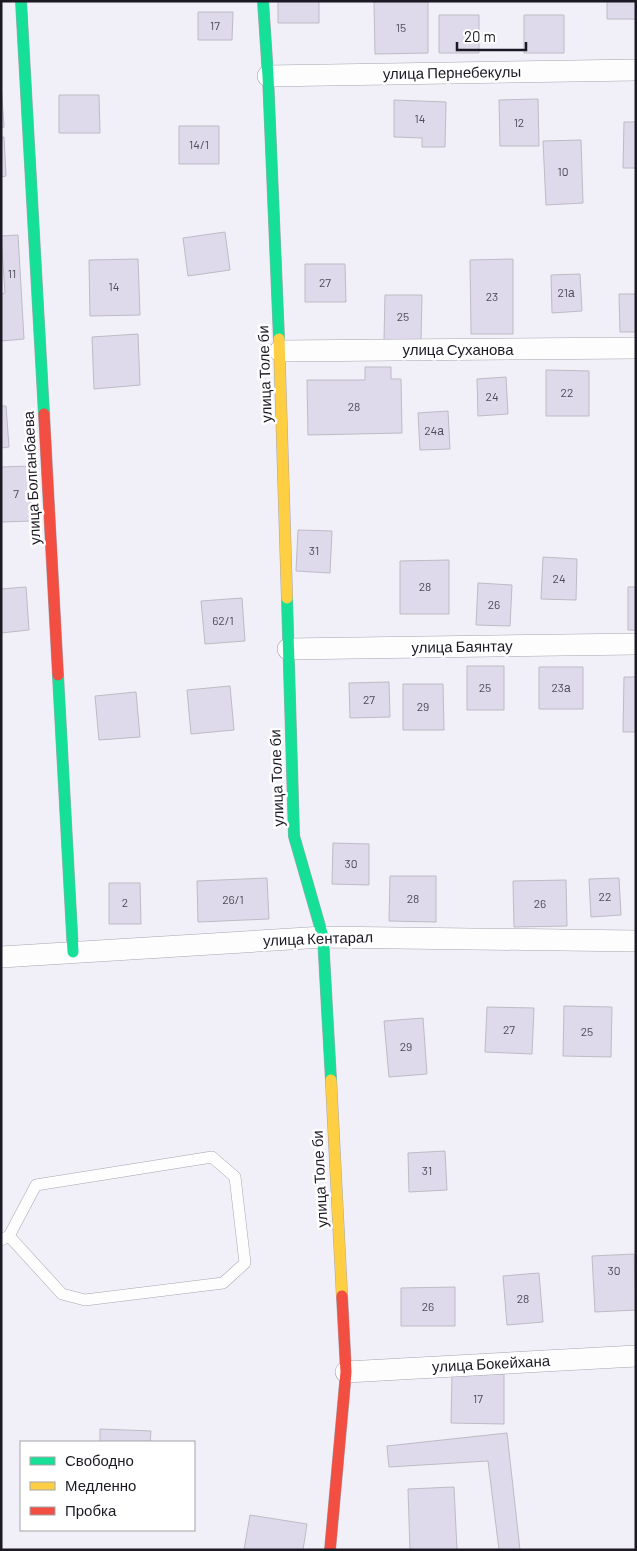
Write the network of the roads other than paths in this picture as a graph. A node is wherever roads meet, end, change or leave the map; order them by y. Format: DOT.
graph roads {
  1 [pos="20,1"];
  2 [pos="262,1"];
  3 [pos="636,70"];
  4 [pos="268,76"];
  5 [pos="636,348"];
  6 [pos="280,351"];
  7 [pos="636,644"];
  8 [pos="288,650"];
  9 [pos="323,937"];
  10 [pos="636,941"];
  11 [pos="73,952"];
  12 [pos="1,957"];
  13 [pos="5,1238"];
  14 [pos="636,1356"];
  15 [pos="346,1372"];
  16 [pos="330,1550"];
  1 -- 11 [label="street, улица Болганбаева"];
  2 -- 4 [label="street, улица Толе би"];
  3 -- 4 [label="street, улица Пернебекулы"];
  4 -- 6 [label="street, улица Толе би"];
  5 -- 6 [label="street, улица Суханова"];
  6 -- 8 [label="street, улица Толе би"];
  7 -- 8 [label="street, улица Баянтау"];
  8 -- 9 [label="street, улица Толе би"];
  9 -- 10 [label="street, улица Кентарал"];
  9 -- 11 [label="street, улица Кентарал"];
  9 -- 15 [label="street, улица Толе би"];
  11 -- 12 [label="street, улица Кентарал"];
  13 -- 13 [label="lane"];
  14 -- 15 [label="street, улица Бокейхана"];
  15 -- 16 [label="street, улица Толе би"];
}
